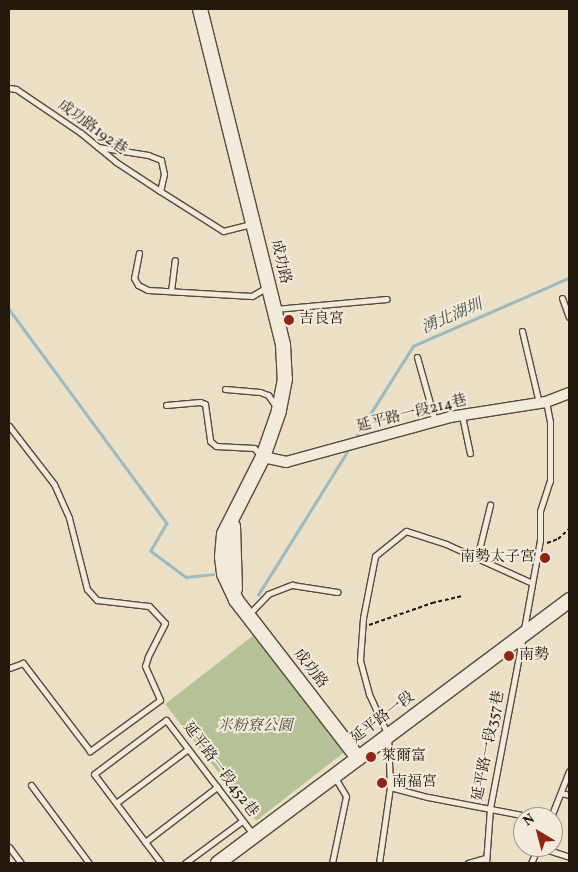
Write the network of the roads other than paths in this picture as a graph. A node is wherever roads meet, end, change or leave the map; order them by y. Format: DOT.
graph roads {
  1 [pos="200,9"];
  2 [pos="9,88"];
  3 [pos="98,147"];
  4 [pos="160,191"];
  5 [pos="254,223"];
  6 [pos="139,253"];
  7 [pos="175,260"];
  8 [pos="269,285"];
  9 [pos="171,291"];
  10 [pos="562,298"];
  11 [pos="387,300"];
  12 [pos="275,309"];
  13 [pos="569,317"];
  14 [pos="522,331"];
  15 [pos="418,357"];
  16 [pos="225,389"];
  17 [pos="569,394"];
  18 [pos="542,402"];
  19 [pos="166,406"];
  20 [pos="278,411"];
  21 [pos="462,415"];
  22 [pos="435,421"];
  23 [pos="9,426"];
  24 [pos="470,453"];
  25 [pos="262,457"];
  26 [pos="490,505"];
  27 [pos="477,558"];
  28 [pos="532,582"];
  29 [pos="338,592"];
  30 [pos="569,600"];
  31 [pos="248,615"];
  32 [pos="524,634"];
  33 [pos="9,668"];
  34 [pos="388,735"];
  35 [pos="188,749"];
  36 [pos="358,758"];
  37 [pos="569,771"];
  38 [pos="334,776"];
  39 [pos="30,785"];
  40 [pos="390,786"];
  41 [pos="217,787"];
  42 [pos="561,793"];
  43 [pos="569,795"];
  44 [pos="116,803"];
  45 [pos="555,807"];
  46 [pos="490,808"];
  47 [pos="513,813"];
  48 [pos="242,820"];
  49 [pos="254,836"];
  50 [pos="145,842"];
  51 [pos="9,847"];
  52 [pos="486,860"];
  53 [pos="21,863"];
  54 [pos="89,863"];
  55 [pos="161,863"];
  56 [pos="185,863"];
  57 [pos="218,863"];
  58 [pos="332,863"];
  59 [pos="379,863"];
  60 [pos="468,863"];
  1 -- 5 [label="street, 成功路"];
  2 -- 3 [label="lane, 成功路192巷"];
  3 -- 4 [label="lane, 成功路192巷"];
  3 -- 4 [label="lane"];
  4 -- 5 [label="lane, 成功路192巷"];
  5 -- 8 [label="street, 成功路"];
  6 -- 9 [label="lane"];
  7 -- 9 [label="lane"];
  8 -- 9 [label="lane"];
  8 -- 12 [label="street, 成功路"];
  10 -- 13 [label="lane"];
  11 -- 12 [label="lane"];
  12 -- 20 [label="street, 成功路"];
  14 -- 18 [label="lane, 延平路一段357巷"];
  15 -- 22 [label="lane"];
  16 -- 20 [label="lane"];
  17 -- 18 [label="street, 延平路一段214巷"];
  18 -- 21 [label="street, 延平路一段214巷"];
  18 -- 28 [label="lane, 延平路一段357巷"];
  19 -- 25 [label="lane"];
  20 -- 25 [label="street, 成功路"];
  21 -- 22 [label="street, 延平路一段214巷"];
  21 -- 24 [label="lane"];
  22 -- 25 [label="street, 延平路一段214巷"];
  23 -- 33 [label="lane"];
  25 -- 31 [label="street, 成功路"];
  26 -- 27 [label="lane"];
  27 -- 28 [label="lane"];
  27 -- 34 [label="lane"];
  28 -- 32 [label="lane, 延平路一段357巷"];
  29 -- 31 [label="lane"];
  30 -- 32 [label="street, 延平路一段"];
  31 -- 36 [label="street, 成功路"];
  32 -- 34 [label="street, 延平路一段"];
  32 -- 46 [label="lane, 延平路一段357巷"];
  34 -- 36 [label="street, 延平路一段"];
  34 -- 40 [label="lane"];
  35 -- 41 [label="lane, 延平路一段452巷"];
  35 -- 44 [label="lane"];
  35 -- 44 [label="lane, 延平路一段452巷"];
  36 -- 38 [label="street, 延平路一段"];
  37 -- 42 [label="lane"];
  38 -- 49 [label="street, 延平路一段"];
  38 -- 58 [label="lane"];
  39 -- 54 [label="lane"];
  40 -- 46 [label="lane"];
  40 -- 59 [label="lane"];
  41 -- 48 [label="lane, 延平路一段452巷"];
  41 -- 50 [label="lane"];
  42 -- 43 [label="lane"];
  42 -- 45 [label="lane"];
  44 -- 50 [label="lane"];
  46 -- 47 [label="lane"];
  46 -- 52 [label="lane, 延平路一段357巷"];
  48 -- 49 [label="lane, 延平路一段452巷"];
  48 -- 56 [label="lane"];
  49 -- 57 [label="street, 延平路一段"];
  50 -- 55 [label="lane"];
  51 -- 53 [label="lane"];
  52 -- 60 [label="lane"];
}
